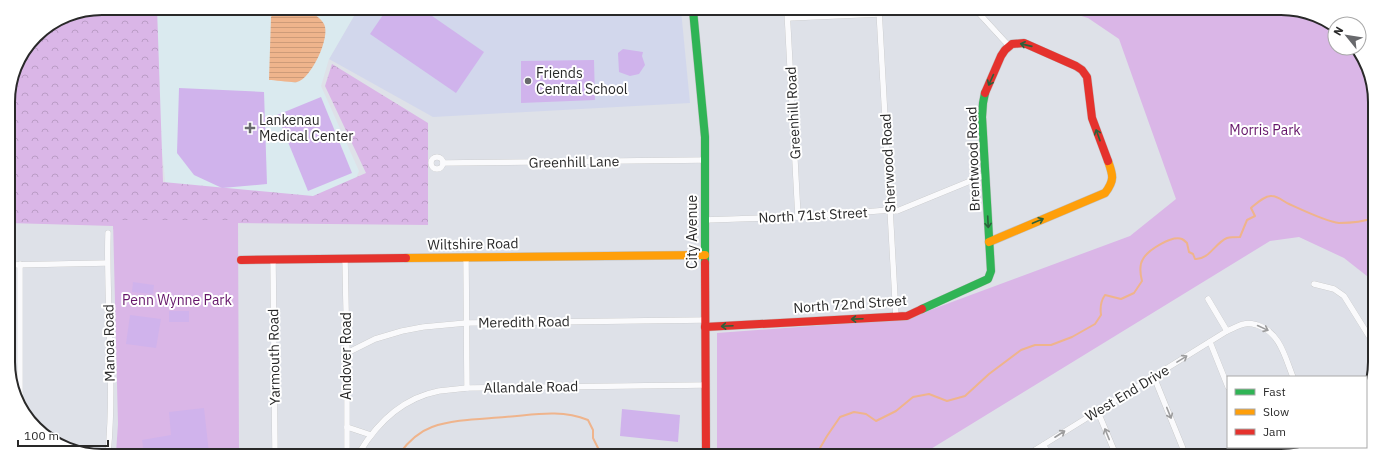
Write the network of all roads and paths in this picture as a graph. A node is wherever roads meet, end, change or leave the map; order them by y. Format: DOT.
graph roads {
  1 [pos="694,15"];
  2 [pos="788,15"];
  3 [pos="834,15"];
  4 [pos="879,15"];
  5 [pos="981,15"];
  6 [pos="788,18"];
  7 [pos="1009,46"];
  8 [pos="705,160"];
  9 [pos="442,163"];
  10 [pos="985,174"];
  11 [pos="890,210"];
  12 [pos="798,217"];
  13 [pos="705,220"];
  14 [pos="108,233"];
  15 [pos="989,242"];
  16 [pos="706,255"];
  17 [pos="466,258"];
  18 [pos="345,259"];
  19 [pos="241,260"];
  20 [pos="273,260"];
  21 [pos="15,264"];
  22 [pos="20,264"];
  23 [pos="107,264"];
  24 [pos="988,278"];
  25 [pos="1314,284"];
  26 [pos="1208,299"];
  27 [pos="896,317"];
  28 [pos="466,323"];
  29 [pos="706,324"];
  30 [pos="1227,331"];
  31 [pos="1368,334"];
  32 [pos="1210,342"];
  33 [pos="347,353"];
  34 [pos="1293,376"];
  35 [pos="1154,377"];
  36 [pos="1227,384"];
  37 [pos="706,385"];
  38 [pos="467,388"];
  39 [pos="20,390"];
  40 [pos="1098,412"];
  41 [pos="347,427"];
  42 [pos="371,435"];
  43 [pos="1044,445"];
  44 [pos="108,449"];
  45 [pos="275,449"];
  46 [pos="347,449"];
  47 [pos="362,449"];
  48 [pos="706,449"];
  49 [pos="1037,449"];
  50 [pos="1046,449"];
  51 [pos="1113,449"];
  52 [pos="1183,449"];
  1 -- 8 [label="main road, City Avenue"];
  2 -- 6 [label="street, Greenhill Road"];
  3 -- 6 [label="street"];
  4 -- 11 [label="street, Sherwood Road"];
  5 -- 7 [label="street"];
  6 -- 12 [label="street, Greenhill Road"];
  7 -- 10 [label="main road, Brentwood Road, one-way"];
  15 -- 7 [label="main road, one-way"];
  8 -- 9 [label="street, Greenhill Lane"];
  8 -- 13 [label="main road, City Avenue"];
  10 -- 11 [label="street, North 71st Street"];
  10 -- 15 [label="main road, Brentwood Road, one-way"];
  11 -- 12 [label="street, North 71st Street"];
  11 -- 27 [label="street, Sherwood Road"];
  12 -- 13 [label="street, North 71st Street"];
  13 -- 16 [label="main road, City Avenue"];
  14 -- 23 [label="street, Manoa Road"];
  15 -- 24 [label="main road, Brentwood Road"];
  16 -- 17 [label="main road, Wiltshire Road"];
  16 -- 29 [label="main road, City Avenue"];
  17 -- 18 [label="main road, Wiltshire Road"];
  17 -- 28 [label="street"];
  18 -- 20 [label="main road, Wiltshire Road"];
  18 -- 33 [label="street, Andover Road"];
  19 -- 20 [label="main road, Wiltshire Road"];
  20 -- 45 [label="street, Yarmouth Road"];
  21 -- 22 [label="street"];
  22 -- 23 [label="street"];
  22 -- 39 [label="street"];
  23 -- 44 [label="street, Manoa Road"];
  24 -- 27 [label="main road, North 72nd Street"];
  25 -- 31 [label="street"];
  26 -- 30 [label="street"];
  27 -- 29 [label="main road, North 72nd Street, one-way"];
  28 -- 29 [label="street, Meredith Road"];
  28 -- 33 [label="street, Meredith Road"];
  28 -- 38 [label="street"];
  29 -- 37 [label="main road, City Avenue"];
  30 -- 32 [label="street, West End Drive"];
  30 -- 34 [label="street, West End Drive, one-way"];
  35 -- 32 [label="street, West End Drive, one-way"];
  32 -- 36 [label="street"];
  33 -- 41 [label="street, Andover Road"];
  35 -- 40 [label="street, West End Drive"];
  35 -- 52 [label="street, one-way"];
  37 -- 38 [label="street, Allandale Road"];
  37 -- 48 [label="main road, City Avenue"];
  38 -- 42 [label="street, Allandale Road"];
  43 -- 40 [label="street, West End Drive, one-way"];
  51 -- 40 [label="street, one-way"];
  41 -- 42 [label="street"];
  41 -- 46 [label="street, Andover Road"];
  42 -- 47 [label="street, Allandale Road"];
  43 -- 49 [label="street, West End Drive"];
  43 -- 50 [label="street"];
}
